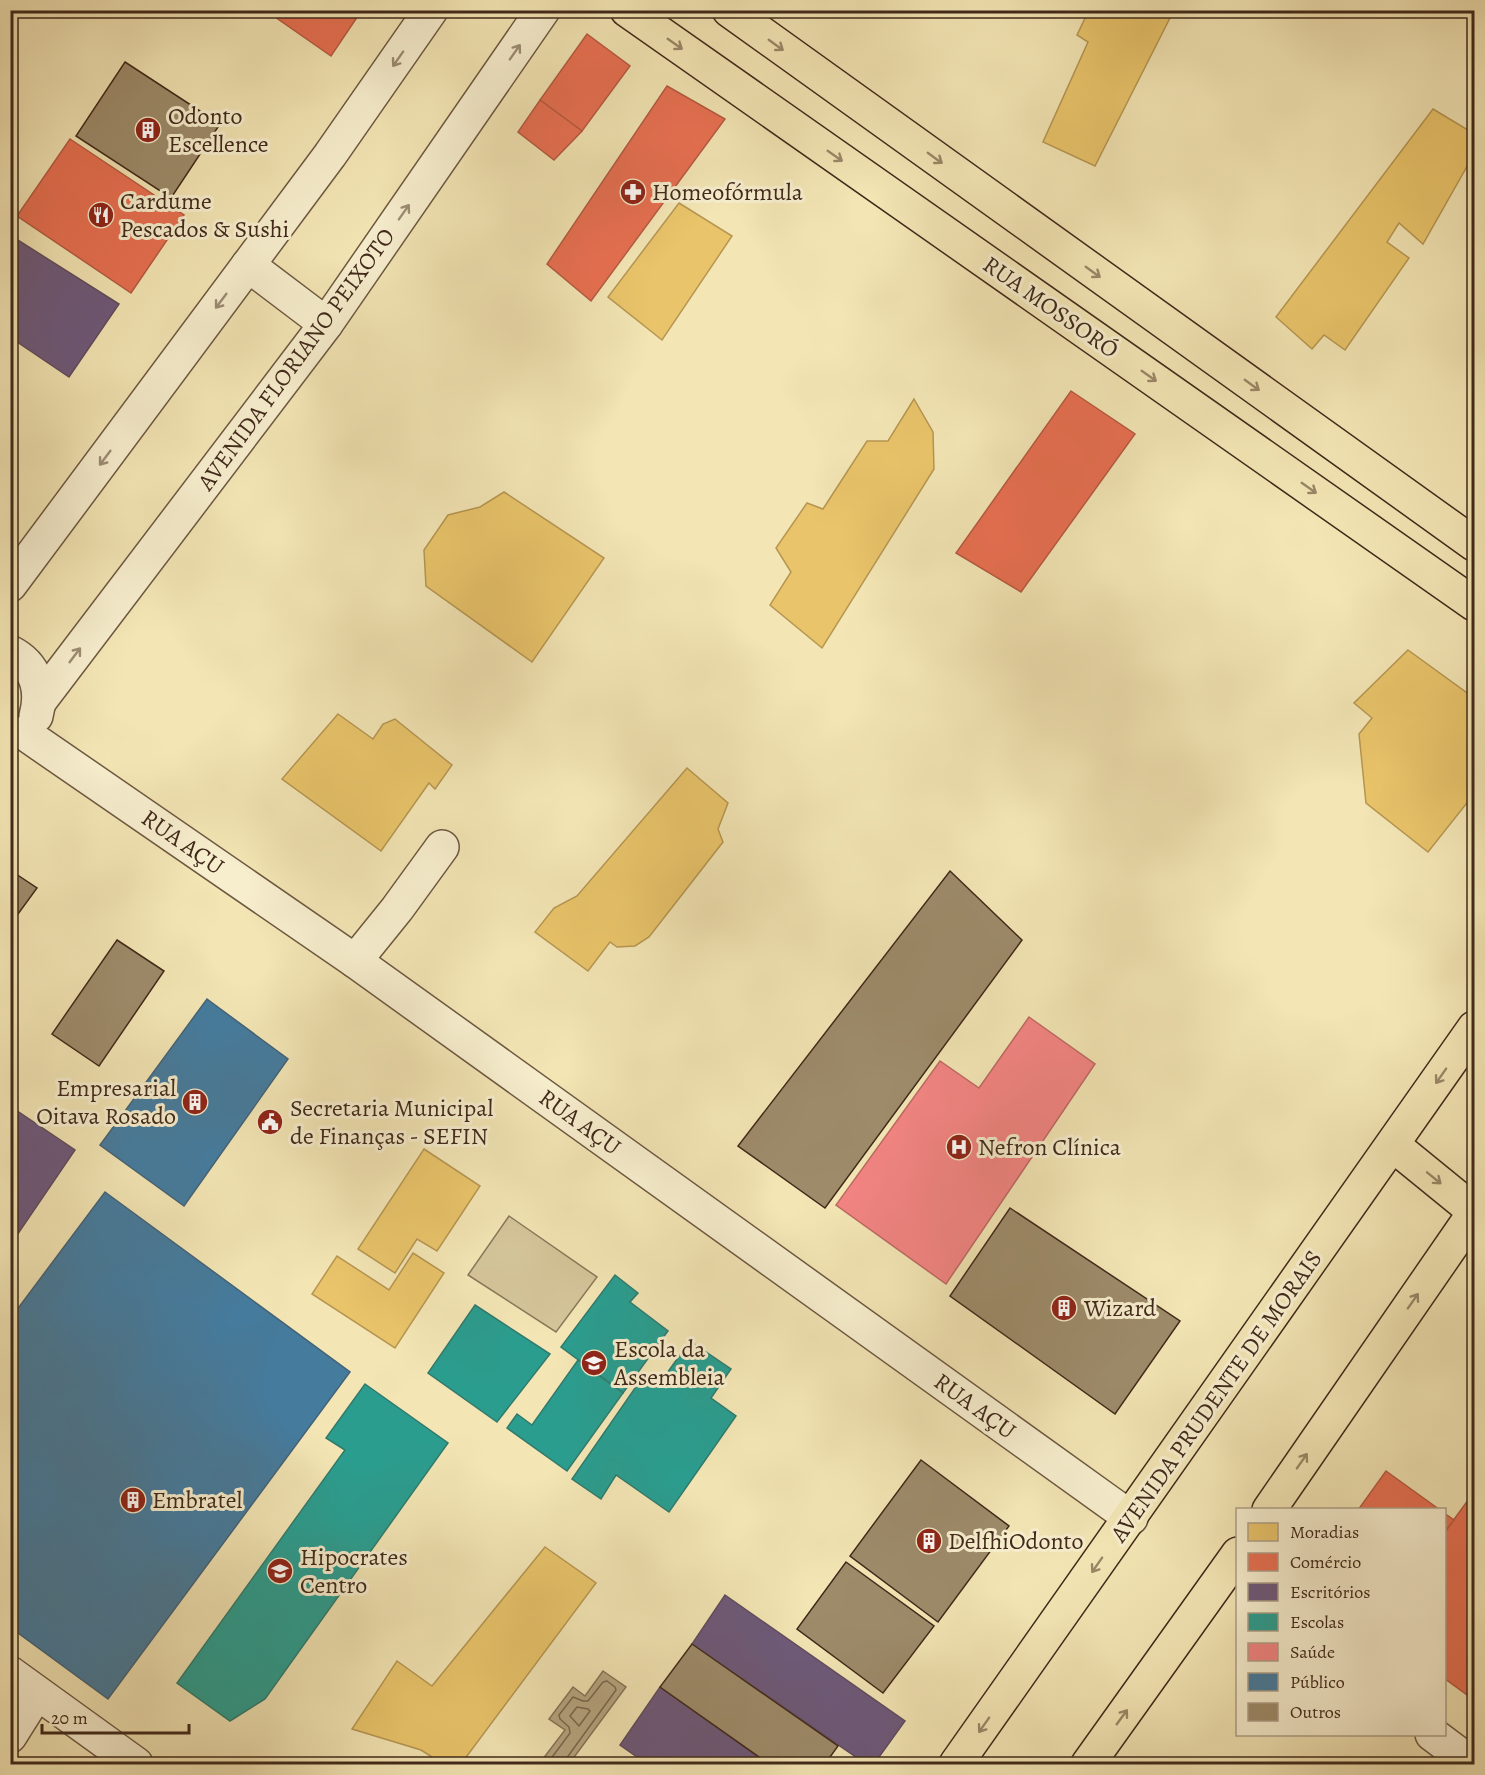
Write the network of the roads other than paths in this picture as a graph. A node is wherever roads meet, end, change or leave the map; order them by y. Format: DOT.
graph roads {
  1 [pos="431,10"];
  2 [pos="543,10"];
  3 [pos="627,10"];
  4 [pos="729,10"];
  5 [pos="248,265"];
  6 [pos="326,324"];
  7 [pos="1474,544"];
  8 [pos="10,585"];
  9 [pos="1474,604"];
  10 [pos="10,652"];
  11 [pos="39,702"];
  12 [pos="17,738"];
  13 [pos="442,847"];
  14 [pos="355,961"];
  15 [pos="1474,1028"];
  16 [pos="1392,1145"];
  17 [pos="1474,1212"];
  18 [pos="1270,1508"];
  19 [pos="1131,1518"];
  20 [pos="1232,1574"];
  21 [pos="10,1673"];
  22 [pos="37,1693"];
  23 [pos="10,1736"];
  24 [pos="1435,1736"];
  25 [pos="136,1764"];
  26 [pos="956,1764"];
  27 [pos="1088,1764"];
  28 [pos="1472,1764"];
  1 -- 5 [label="street, one-way"];
  6 -- 2 [label="street, AVENIDA FLORIANO PEIXOTO, one-way"];
  3 -- 9 [label="main road, RUA MOSSORÓ, one-way"];
  4 -- 7 [label="main road, one-way"];
  5 -- 6 [label="street"];
  5 -- 8 [label="street, one-way"];
  11 -- 6 [label="street, AVENIDA FLORIANO PEIXOTO, one-way"];
  10 -- 11 [label="street"];
  11 -- 12 [label="street, AVENIDA FLORIANO PEIXOTO"];
  12 -- 14 [label="street, RUA AÇU"];
  13 -- 14 [label="street"];
  14 -- 19 [label="street, RUA AÇU"];
  15 -- 16 [label="main road, AVENIDA PRUDENTE DE MORAIS, one-way"];
  16 -- 17 [label="main road, one-way"];
  16 -- 19 [label="main road, AVENIDA PRUDENTE DE MORAIS"];
  18 -- 17 [label="main road, one-way"];
  19 -- 26 [label="main road, AVENIDA PRUDENTE DE MORAIS, one-way"];
  27 -- 20 [label="main road, one-way"];
  21 -- 22 [label="street"];
  22 -- 23 [label="street"];
  22 -- 25 [label="street"];
  24 -- 28 [label="street"];
}
